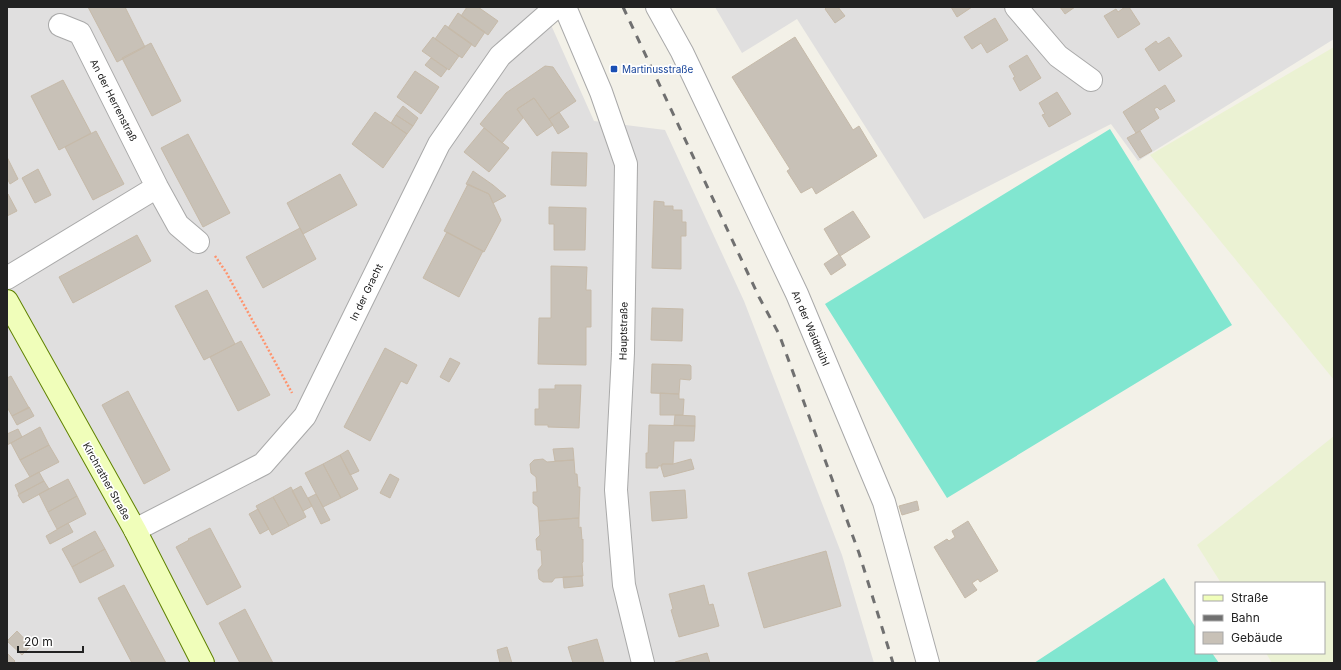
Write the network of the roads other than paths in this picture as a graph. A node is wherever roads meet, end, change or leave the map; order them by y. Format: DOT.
graph roads {
  1 [pos="556,7"];
  2 [pos="565,7"];
  3 [pos="657,7"];
  4 [pos="1016,7"];
  5 [pos="60,25"];
  6 [pos="1091,80"];
  7 [pos="157,187"];
  8 [pos="198,242"];
  9 [pos="7,278"];
  10 [pos="7,301"];
  11 [pos="135,530"];
  12 [pos="203,663"];
  13 [pos="643,663"];
  14 [pos="928,663"];
  1 -- 11 [label="street, In der Gracht"];
  2 -- 13 [label="street, Hauptstraße"];
  3 -- 14 [label="street, An der Waidmühl"];
  4 -- 6 [label="street"];
  5 -- 7 [label="street, An der Herrenstraß"];
  7 -- 8 [label="street, An der Herrenstraß"];
  7 -- 9 [label="street"];
  10 -- 11 [label="main road, Kirchrather Straße"];
  11 -- 12 [label="main road, Kirchrather Straße"];
}
